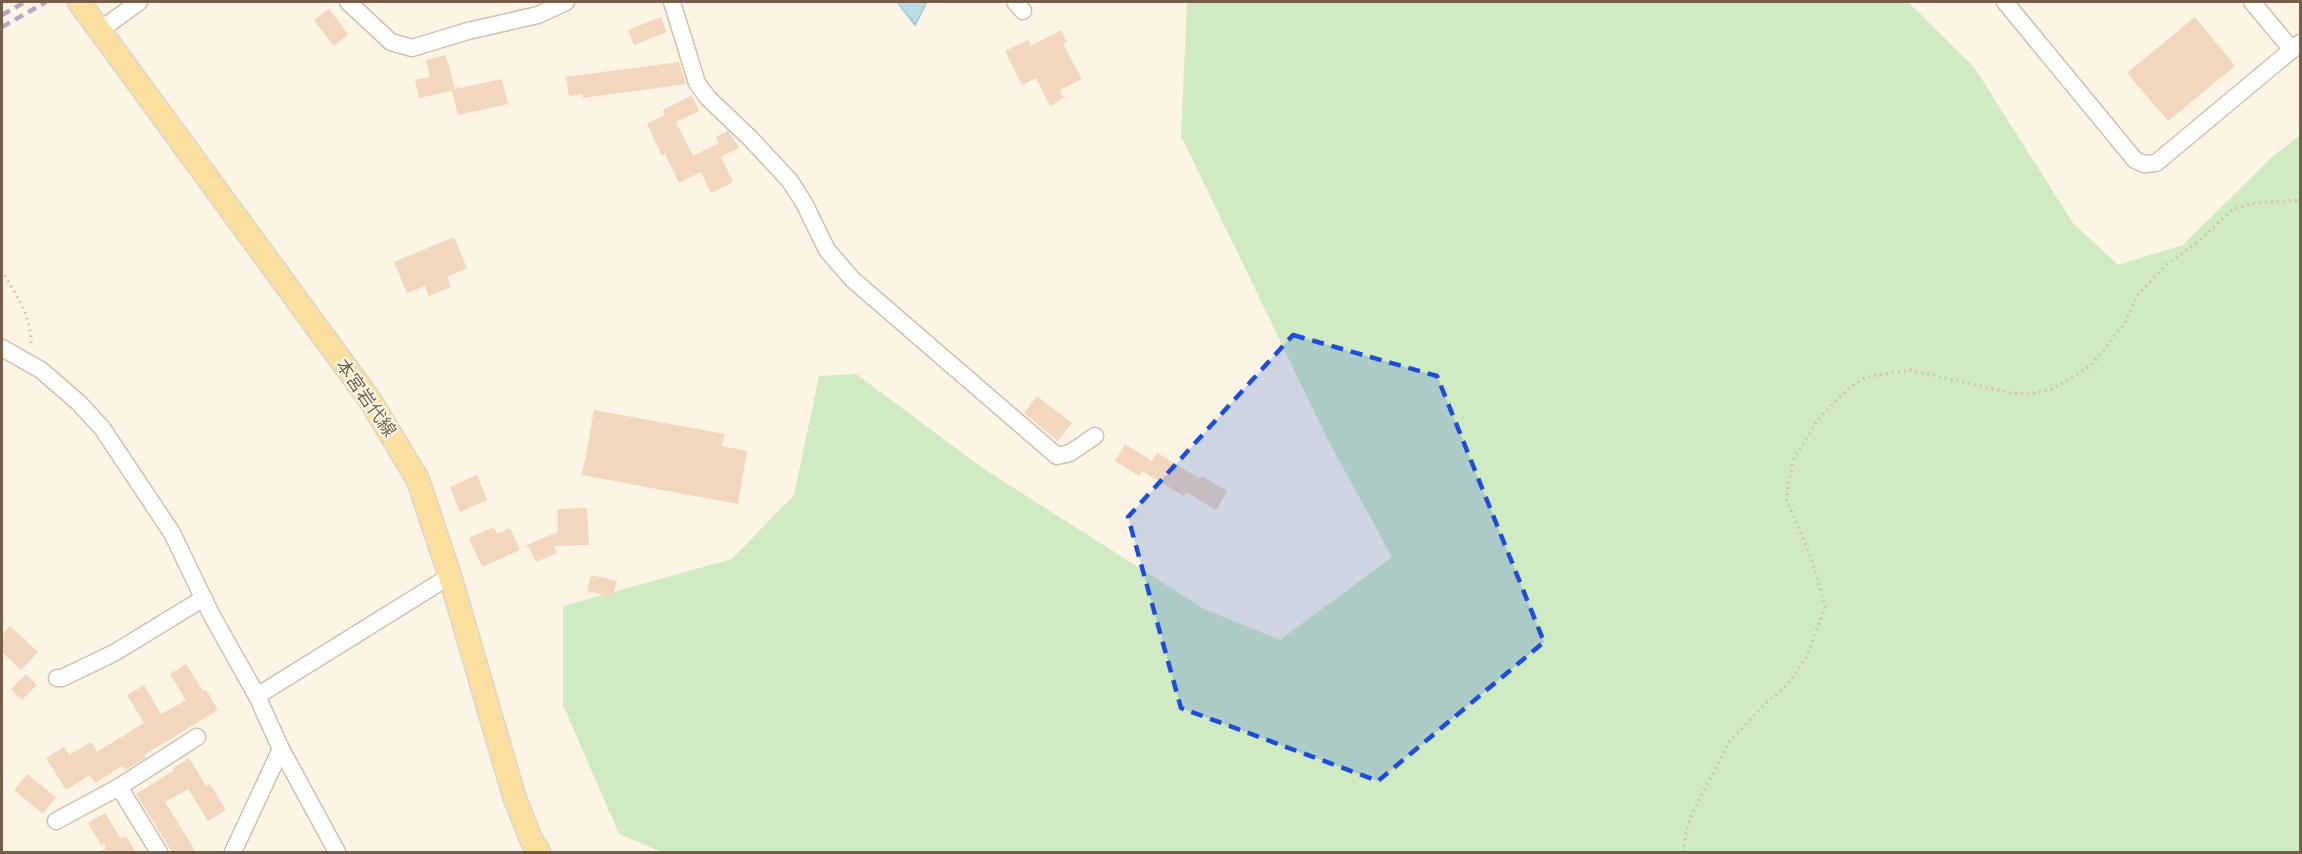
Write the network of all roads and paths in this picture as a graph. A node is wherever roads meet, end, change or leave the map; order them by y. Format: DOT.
graph roads {
  1 [pos="79,2"];
  2 [pos="139,2"];
  3 [pos="348,2"];
  4 [pos="566,2"];
  5 [pos="672,2"];
  6 [pos="2005,2"];
  7 [pos="2252,2"];
  8 [pos="100,30"];
  9 [pos="2296,47"];
  10 [pos="2301,197"];
  11 [pos="2,270"];
  12 [pos="2,348"];
  13 [pos="27,361"];
  14 [pos="1095,436"];
  15 [pos="450,576"];
  16 [pos="204,598"];
  17 [pos="57,678"];
  18 [pos="257,696"];
  19 [pos="197,737"];
  20 [pos="281,749"];
  21 [pos="119,787"];
  22 [pos="56,821"];
  23 [pos="159,852"];
  24 [pos="233,852"];
  25 [pos="337,852"];
  26 [pos="539,852"];
  27 [pos="1684,852"];
  1 -- 8 [label="main road, 本宮岩代線"];
  2 -- 8 [label="street"];
  3 -- 4 [label="street"];
  5 -- 14 [label="street"];
  6 -- 9 [label="street"];
  7 -- 9 [label="street"];
  8 -- 15 [label="main road, 本宮岩代線"];
  10 -- 27 [label="path"];
  11 -- 13 [label="path"];
  12 -- 13 [label="street"];
  13 -- 16 [label="street"];
  15 -- 18 [label="street"];
  15 -- 26 [label="main road, 本宮岩代線"];
  16 -- 17 [label="street"];
  16 -- 18 [label="street"];
  18 -- 20 [label="street"];
  19 -- 21 [label="street"];
  20 -- 24 [label="street"];
  20 -- 25 [label="street"];
  21 -- 22 [label="street"];
  21 -- 23 [label="street"];
}
